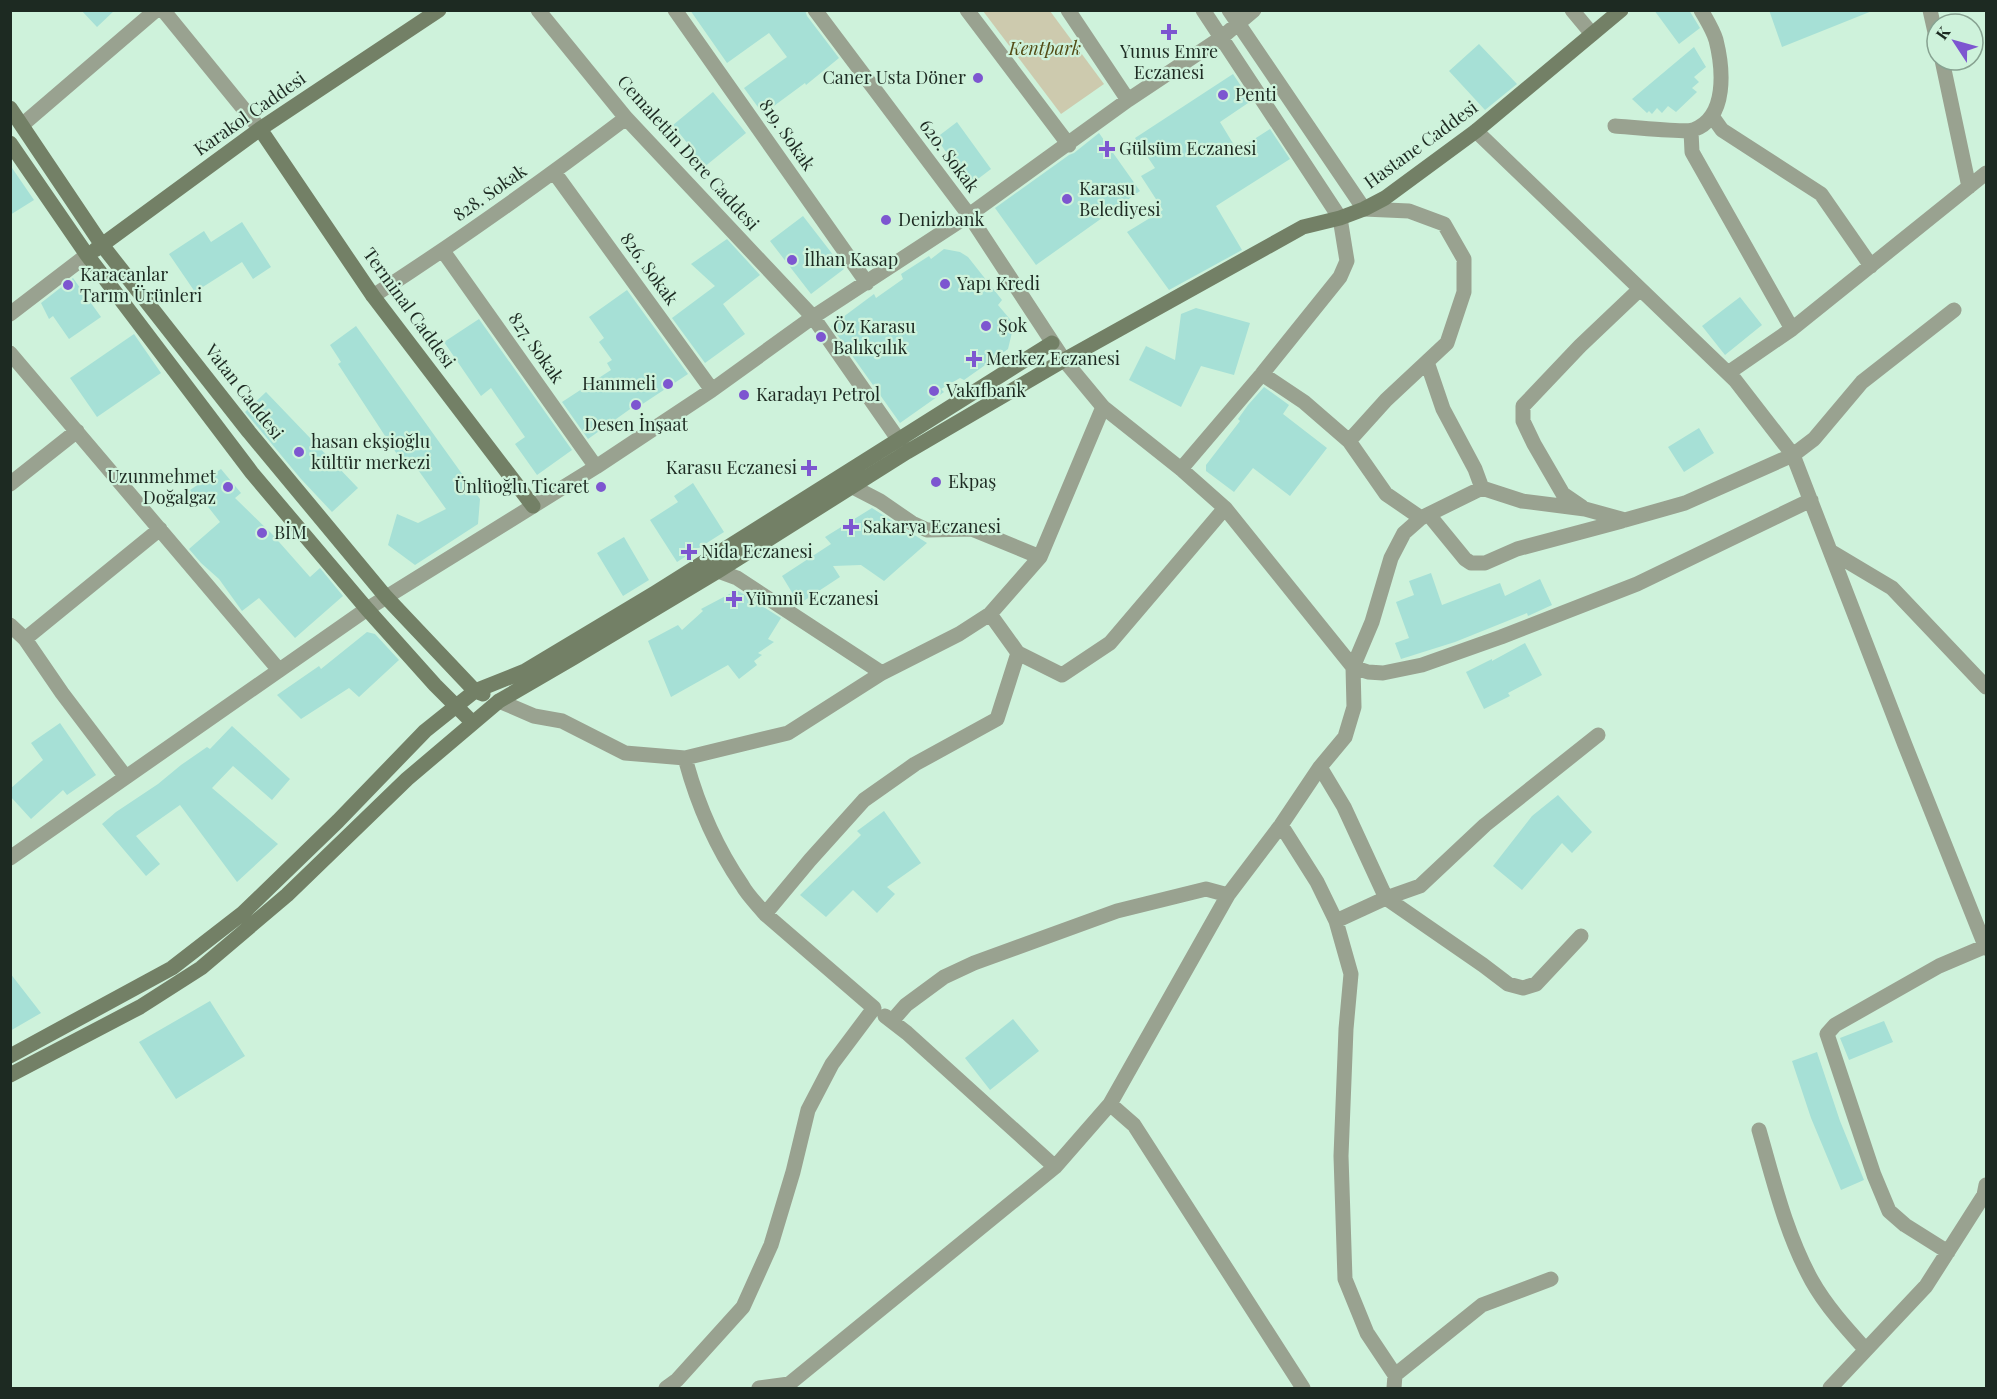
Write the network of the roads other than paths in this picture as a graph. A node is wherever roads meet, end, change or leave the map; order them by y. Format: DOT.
graph roads {
  1 [pos="156,10"];
  2 [pos="163,10"];
  3 [pos="439,10"];
  4 [pos="538,10"];
  5 [pos="675,10"];
  6 [pos="815,10"];
  7 [pos="967,10"];
  8 [pos="1068,10"];
  9 [pos="1203,10"];
  10 [pos="1254,10"];
  11 [pos="1572,10"];
  12 [pos="1621,10"];
  13 [pos="1701,10"];
  14 [pos="1233,17"];
  15 [pos="1592,34"];
  16 [pos="1221,38"];
  17 [pos="1945,72"];
  18 [pos="1128,100"];
  19 [pos="10,108"];
  20 [pos="1712,116"];
  21 [pos="626,118"];
  22 [pos="22,125"];
  23 [pos="1615,126"];
  24 [pos="260,129"];
  25 [pos="1476,131"];
  26 [pos="1691,131"];
  27 [pos="10,143"];
  28 [pos="1069,145"];
  29 [pos="554,172"];
  30 [pos="1986,173"];
  31 [pos="1969,187"];
  32 [pos="1364,209"];
  33 [pos="969,215"];
  34 [pos="1340,219"];
  35 [pos="102,245"];
  36 [pos="443,251"];
  37 [pos="87,255"];
  38 [pos="1872,266"];
  39 [pos="867,283"];
  40 [pos="1640,288"];
  41 [pos="374,296"];
  42 [pos="1954,310"];
  43 [pos="10,314"];
  44 [pos="813,317"];
  45 [pos="1792,329"];
  46 [pos="1052,343"];
  47 [pos="10,353"];
  48 [pos="1064,360"];
  49 [pos="1427,362"];
  50 [pos="1728,373"];
  51 [pos="1262,374"];
  52 [pos="712,390"];
  53 [pos="1103,407"];
  54 [pos="77,431"];
  55 [pos="898,439"];
  56 [pos="1349,441"];
  57 [pos="907,452"];
  58 [pos="1793,455"];
  59 [pos="597,467"];
  60 [pos="1181,469"];
  61 [pos="10,484"];
  62 [pos="854,487"];
  63 [pos="1482,488"];
  64 [pos="1810,500"];
  65 [pos="533,506"];
  66 [pos="1226,508"];
  67 [pos="1585,509"];
  68 [pos="1425,516"];
  69 [pos="1625,520"];
  70 [pos="160,529"];
  71 [pos="1830,551"];
  72 [pos="1040,557"];
  73 [pos="718,571"];
  74 [pos="386,597"];
  75 [pos="367,609"];
  76 [pos="990,614"];
  77 [pos="10,625"];
  78 [pos="25,639"];
  79 [pos="1018,653"];
  80 [pos="1353,667"];
  81 [pos="279,670"];
  82 [pos="882,673"];
  83 [pos="1986,687"];
  84 [pos="475,691"];
  85 [pos="499,701"];
  86 [pos="457,706"];
  87 [pos="473,723"];
  88 [pos="1598,735"];
  89 [pos="685,758"];
  90 [pos="1320,767"];
  91 [pos="125,776"];
  92 [pos="1281,825"];
  93 [pos="10,858"];
  94 [pos="1228,895"];
  95 [pos="1386,898"];
  96 [pos="765,914"];
  97 [pos="1336,921"];
  98 [pos="1581,936"];
  99 [pos="1986,947"];
  100 [pos="874,1008"];
  101 [pos="892,1021"];
  102 [pos="10,1056"];
  103 [pos="10,1075"];
  104 [pos="1110,1104"];
  105 [pos="1759,1130"];
  106 [pos="1055,1167"];
  107 [pos="1986,1185"];
  108 [pos="1948,1252"];
  109 [pos="1551,1279"];
  110 [pos="1866,1350"];
  111 [pos="1394,1382"];
  112 [pos="791,1386"];
  113 [pos="666,1389"];
  114 [pos="759,1389"];
  115 [pos="1304,1389"];
  116 [pos="1830,1389"];
  1 -- 22 [label="street"];
  2 -- 24 [label="street"];
  3 -- 24 [label="main road, Karakol Caddesi"];
  4 -- 21 [label="street, Cemalettin Dere Caddesi"];
  5 -- 39 [label="street, 819. Sokak"];
  6 -- 33 [label="street, 620. Sokak"];
  7 -- 28 [label="street"];
  8 -- 18 [label="street"];
  9 -- 16 [label="street"];
  10 -- 14 [label="street"];
  11 -- 15 [label="street"];
  12 -- 15 [label="main road, Hastane Caddesi"];
  13 -- 20 [label="street"];
  14 -- 16 [label="street"];
  14 -- 32 [label="street"];
  15 -- 25 [label="main road, Hastane Caddesi"];
  16 -- 18 [label="street"];
  16 -- 34 [label="street"];
  17 -- 31 [label="street"];
  18 -- 28 [label="street"];
  19 -- 22 [label="main road, Vatan Caddesi"];
  20 -- 26 [label="street"];
  20 -- 38 [label="street"];
  21 -- 29 [label="street, 828. Sokak"];
  21 -- 44 [label="street, Cemalettin Dere Caddesi"];
  22 -- 35 [label="main road, Vatan Caddesi"];
  23 -- 26 [label="street"];
  24 -- 35 [label="main road, Karakol Caddesi"];
  24 -- 41 [label="main road, Terminal Caddesi"];
  25 -- 32 [label="main road, Hastane Caddesi"];
  25 -- 40 [label="street"];
  26 -- 45 [label="street"];
  27 -- 37 [label="main road"];
  28 -- 33 [label="street"];
  29 -- 36 [label="street, 828. Sokak"];
  29 -- 52 [label="street, 826. Sokak"];
  30 -- 31 [label="street"];
  31 -- 38 [label="street"];
  32 -- 34 [label="main road, Hastane Caddesi"];
  32 -- 49 [label="street"];
  33 -- 39 [label="street"];
  33 -- 46 [label="street, 620. Sokak"];
  34 -- 48 [label="main road, Hastane Caddesi"];
  34 -- 51 [label="street"];
  35 -- 37 [label="main road, Karakol Caddesi"];
  35 -- 74 [label="main road, Vatan Caddesi"];
  36 -- 41 [label="street, 828. Sokak"];
  36 -- 59 [label="street, 827. Sokak"];
  37 -- 43 [label="street"];
  37 -- 75 [label="main road"];
  38 -- 45 [label="street"];
  39 -- 44 [label="street"];
  40 -- 50 [label="street"];
  40 -- 67 [label="street"];
  41 -- 65 [label="main road, Terminal Caddesi"];
  42 -- 58 [label="street"];
  44 -- 52 [label="street"];
  44 -- 55 [label="street, Cemalettin Dere Caddesi"];
  45 -- 50 [label="street"];
  46 -- 48 [label="street, 620. Sokak"];
  46 -- 55 [label="main road"];
  47 -- 54 [label="street"];
  48 -- 53 [label="street, 620. Sokak"];
  48 -- 57 [label="main road, Hastane Caddesi"];
  49 -- 56 [label="street"];
  49 -- 63 [label="street"];
  50 -- 58 [label="street"];
  51 -- 56 [label="street"];
  51 -- 60 [label="street"];
  52 -- 59 [label="street"];
  53 -- 60 [label="street, 620. Sokak"];
  53 -- 72 [label="street"];
  54 -- 61 [label="street"];
  54 -- 70 [label="street"];
  55 -- 57 [label="street, Cemalettin Dere Caddesi"];
  55 -- 84 [label="main road"];
  56 -- 68 [label="street"];
  57 -- 62 [label="main road, Hastane Caddesi"];
  58 -- 64 [label="street"];
  58 -- 69 [label="street"];
  59 -- 65 [label="street"];
  60 -- 66 [label="street, 620. Sokak"];
  62 -- 72 [label="street"];
  62 -- 73 [label="main road, Hastane Caddesi"];
  63 -- 67 [label="street"];
  63 -- 68 [label="street"];
  64 -- 71 [label="street"];
  64 -- 80 [label="street"];
  65 -- 74 [label="street"];
  66 -- 79 [label="street"];
  66 -- 80 [label="street, 620. Sokak"];
  67 -- 69 [label="street"];
  68 -- 69 [label="street"];
  68 -- 80 [label="street"];
  70 -- 78 [label="street"];
  70 -- 81 [label="street"];
  71 -- 83 [label="street"];
  71 -- 99 [label="street"];
  72 -- 76 [label="street"];
  73 -- 82 [label="street"];
  73 -- 85 [label="main road, Hastane Caddesi"];
  74 -- 75 [label="street"];
  74 -- 84 [label="main road, Vatan Caddesi"];
  75 -- 81 [label="street"];
  75 -- 86 [label="main road"];
  76 -- 79 [label="street"];
  76 -- 82 [label="street"];
  77 -- 78 [label="street"];
  78 -- 91 [label="street"];
  79 -- 96 [label="street"];
  80 -- 90 [label="street"];
  81 -- 91 [label="street"];
  82 -- 89 [label="street"];
  84 -- 85 [label="main road, Vatan Caddesi"];
  84 -- 86 [label="main road"];
  85 -- 87 [label="main road, Hastane Caddesi"];
  85 -- 89 [label="street"];
  86 -- 87 [label="main road"];
  86 -- 102 [label="main road"];
  87 -- 103 [label="main road, Hastane Caddesi"];
  88 -- 95 [label="street"];
  89 -- 96 [label="street"];
  90 -- 92 [label="street"];
  90 -- 95 [label="street"];
  91 -- 93 [label="street"];
  92 -- 94 [label="street"];
  92 -- 97 [label="street"];
  94 -- 101 [label="street"];
  94 -- 104 [label="street"];
  95 -- 97 [label="street"];
  95 -- 98 [label="street"];
  96 -- 100 [label="street"];
  97 -- 111 [label="street"];
  99 -- 108 [label="street"];
  100 -- 101 [label="street"];
  100 -- 113 [label="street"];
  101 -- 106 [label="street"];
  104 -- 106 [label="street"];
  104 -- 115 [label="street"];
  105 -- 110 [label="street"];
  106 -- 112 [label="street"];
  107 -- 108 [label="street"];
  108 -- 110 [label="street"];
  109 -- 111 [label="street"];
  110 -- 116 [label="street"];
  112 -- 114 [label="street"];
}
